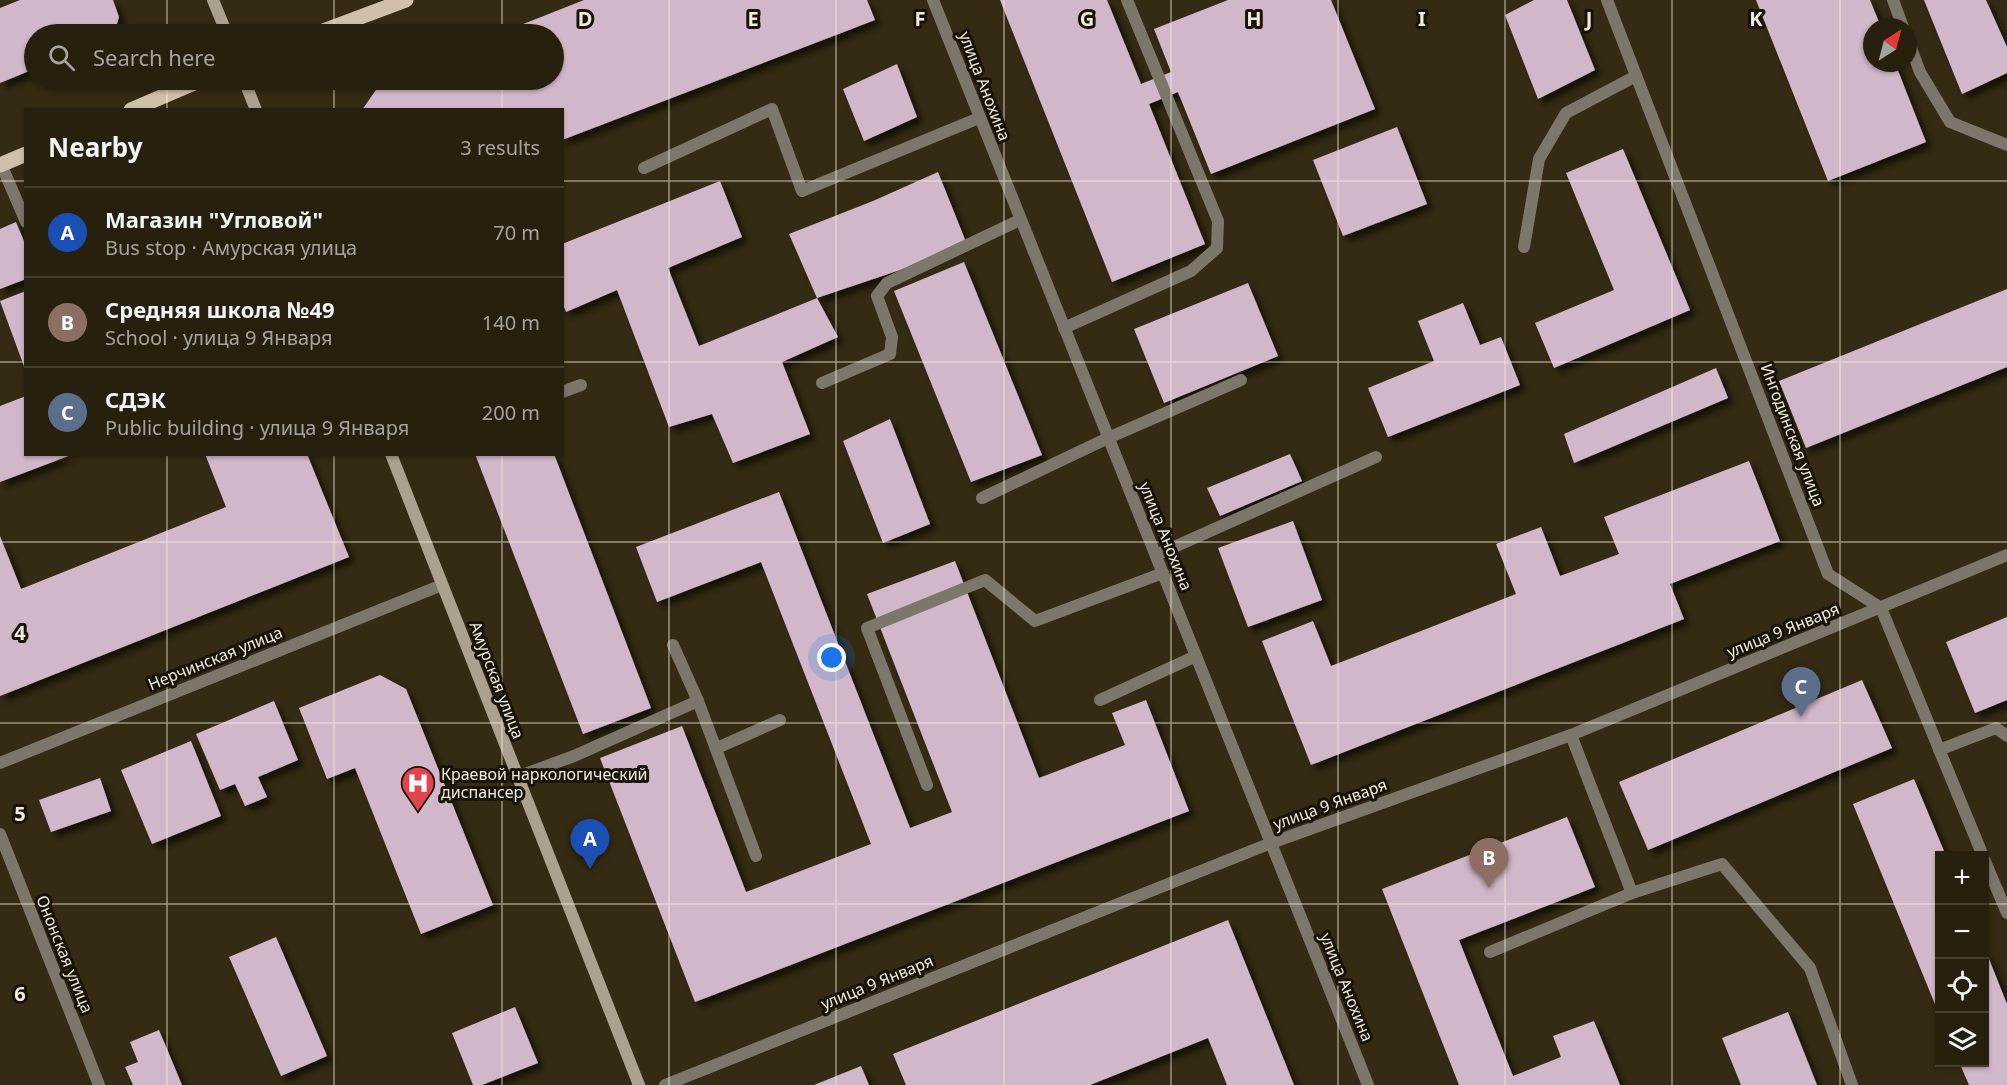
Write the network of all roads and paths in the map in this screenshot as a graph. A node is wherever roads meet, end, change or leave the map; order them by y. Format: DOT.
graph roads {
  1 [pos="213,0"];
  2 [pos="405,0"];
  3 [pos="933,0"];
  4 [pos="1127,0"];
  5 [pos="1607,0"];
  6 [pos="1893,0"];
  7 [pos="1900,18"];
  8 [pos="223,24"];
  9 [pos="341,24"];
  10 [pos="1917,64"];
  11 [pos="1636,76"];
  12 [pos="177,90"];
  13 [pos="248,90"];
  14 [pos="135,108"];
  15 [pos="255,108"];
  16 [pos="979,118"];
  17 [pos="2007,145"];
  18 [pos="24,155"];
  19 [pos="1,165"];
  20 [pos="644,168"];
  21 [pos="24,217"];
  22 [pos="1020,220"];
  23 [pos="1524,247"];
  24 [pos="1064,328"];
  25 [pos="1241,380"];
  26 [pos="822,383"];
  27 [pos="581,385"];
  28 [pos="564,391"];
  29 [pos="1108,438"];
  30 [pos="395,456"];
  31 [pos="1376,457"];
  32 [pos="982,498"];
  33 [pos="1156,555"];
  34 [pos="2007,555"];
  35 [pos="1163,573"];
  36 [pos="442,585"];
  37 [pos="1881,608"];
  38 [pos="673,645"];
  39 [pos="1196,656"];
  40 [pos="1100,700"];
  41 [pos="698,701"];
  42 [pos="780,720"];
  43 [pos="1571,735"];
  44 [pos="2007,736"];
  45 [pos="717,748"];
  46 [pos="1939,750"];
  47 [pos="0,763"];
  48 [pos="517,777"];
  49 [pos="927,785"];
  50 [pos="0,834"];
  51 [pos="1271,843"];
  52 [pos="1981,851"];
  53 [pos="756,856"];
  54 [pos="1989,869"];
  55 [pos="1632,893"];
  56 [pos="2007,913"];
  57 [pos="1490,952"];
  58 [pos="99,1085"];
  59 [pos="639,1085"];
  60 [pos="664,1085"];
  61 [pos="1368,1085"];
  62 [pos="1852,1085"];
  1 -- 8 [label="main road"];
  2 -- 9 [label="main road"];
  3 -- 16 [label="street, улица Анохина"];
  4 -- 24 [label="street"];
  5 -- 11 [label="street, Ингодинская улица"];
  6 -- 7 [label="street"];
  10 -- 17 [label="street"];
  11 -- 23 [label="street"];
  11 -- 37 [label="street, Ингодинская улица"];
  12 -- 14 [label="main road"];
  13 -- 15 [label="main road"];
  16 -- 20 [label="street"];
  16 -- 22 [label="street, улица Анохина"];
  18 -- 19 [label="main road"];
  19 -- 21 [label="street"];
  22 -- 24 [label="street, улица Анохина"];
  22 -- 26 [label="street"];
  24 -- 29 [label="street, улица Анохина"];
  25 -- 29 [label="street"];
  27 -- 28 [label="street"];
  29 -- 32 [label="street"];
  29 -- 33 [label="street, улица Анохина"];
  30 -- 36 [label="main road, Амурская улица"];
  31 -- 33 [label="street"];
  33 -- 35 [label="street, улица Анохина"];
  34 -- 37 [label="street, улица 9 Января"];
  35 -- 39 [label="street, улица Анохина"];
  35 -- 49 [label="street"];
  36 -- 47 [label="street, Нерчинская улица"];
  36 -- 48 [label="main road, Амурская улица"];
  37 -- 43 [label="street, улица 9 Января"];
  37 -- 46 [label="street"];
  38 -- 41 [label="street"];
  39 -- 40 [label="street"];
  39 -- 51 [label="street, улица Анохина"];
  41 -- 45 [label="street"];
  41 -- 48 [label="street"];
  42 -- 45 [label="street"];
  43 -- 51 [label="street, улица 9 Января"];
  43 -- 55 [label="street"];
  44 -- 46 [label="street"];
  45 -- 53 [label="street"];
  46 -- 52 [label="street"];
  48 -- 59 [label="main road, Амурская улица"];
  50 -- 58 [label="street, Ононская улица"];
  51 -- 60 [label="street, улица 9 Января"];
  51 -- 61 [label="street, улица Анохина"];
  54 -- 56 [label="street"];
  55 -- 57 [label="street"];
  55 -- 62 [label="street"];
}
